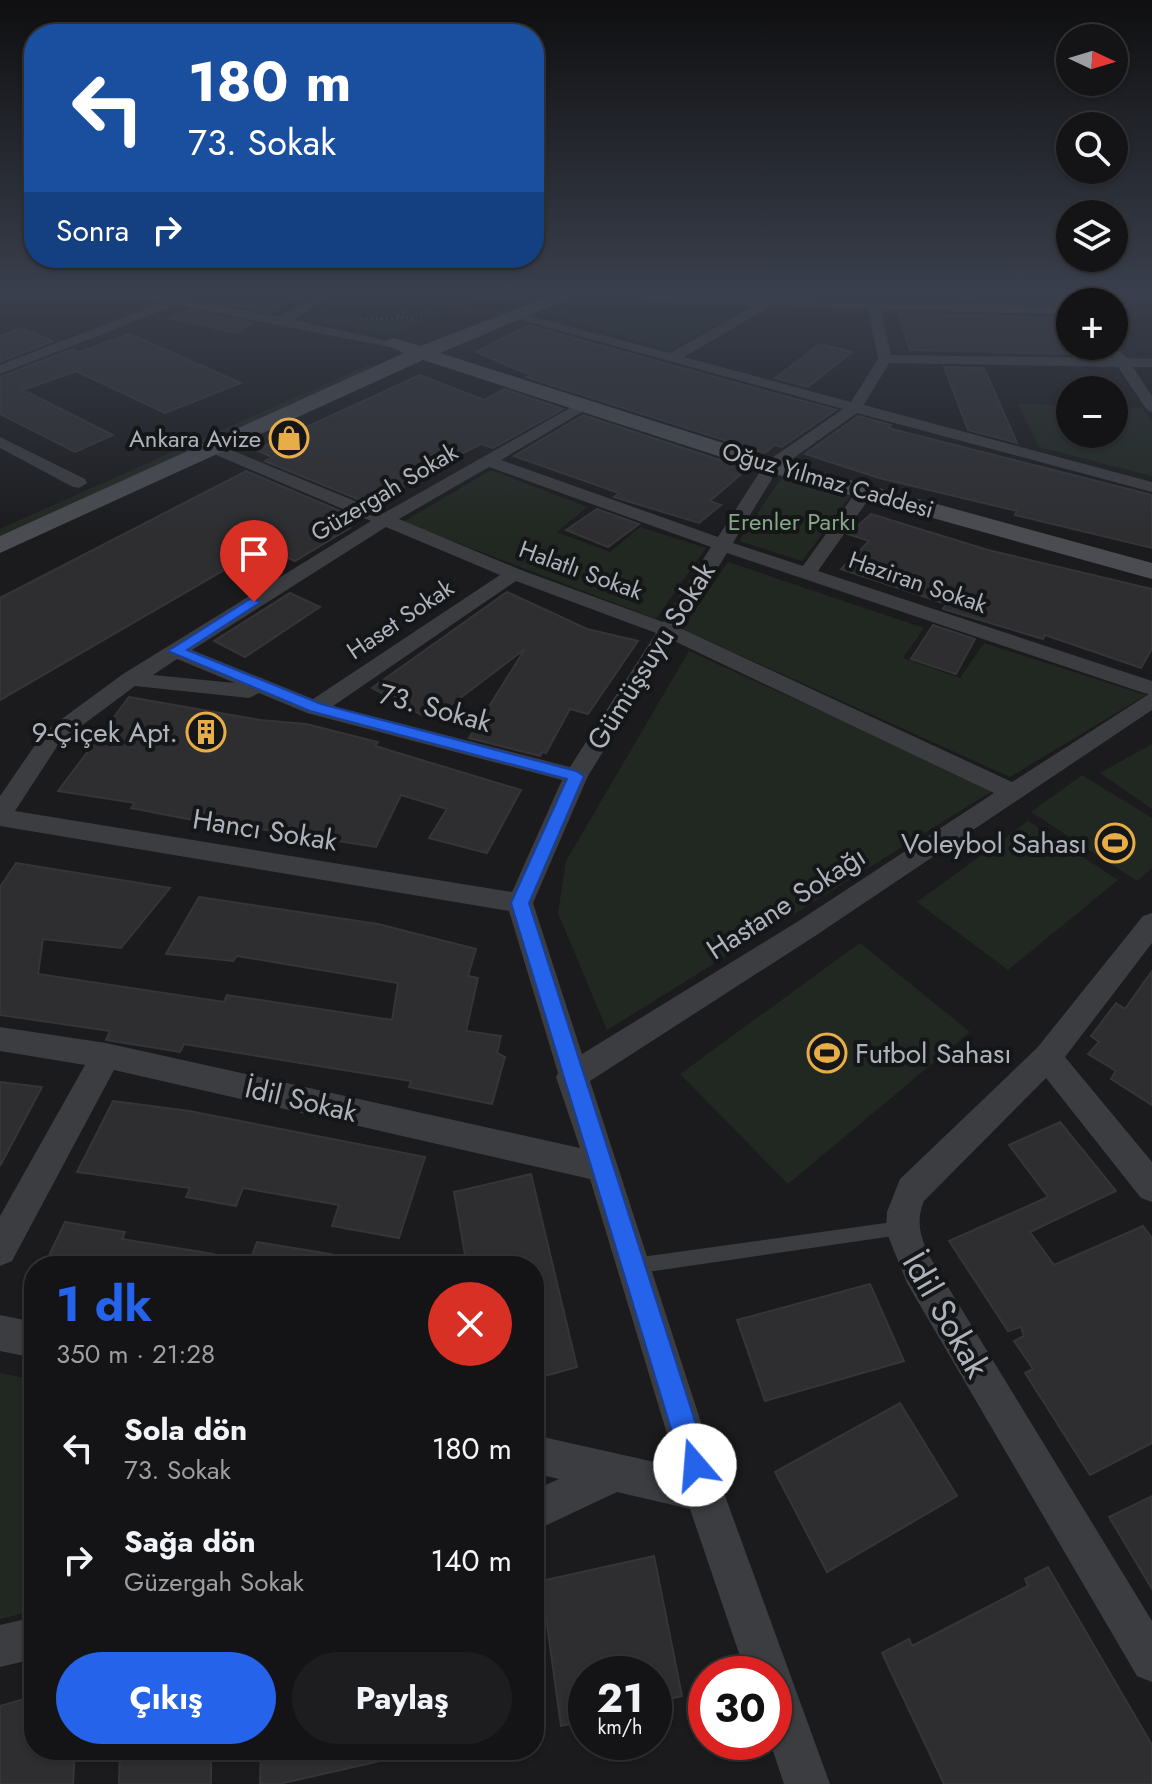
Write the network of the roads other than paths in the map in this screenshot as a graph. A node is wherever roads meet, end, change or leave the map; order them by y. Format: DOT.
graph roads {
  1 [pos="318,372"];
  2 [pos="379,372"];
  3 [pos="452,372"];
  4 [pos="481,372"];
  5 [pos="493,372"];
  6 [pos="725,372"];
  7 [pos="877,372"];
  8 [pos="1129,372"];
  9 [pos="508,381"];
  10 [pos="584,405"];
  11 [pos="855,407"];
  12 [pos="1152,407"];
  13 [pos="248,408"];
  14 [pos="0,442"];
  15 [pos="213,448"];
  16 [pos="486,460"];
  17 [pos="772,466"];
  18 [pos="86,480"];
  19 [pos="1152,487"];
  20 [pos="864,493"];
  21 [pos="53,496"];
  22 [pos="385,520"];
  23 [pos="0,545"];
  24 [pos="722,545"];
  25 [pos="1152,571"];
  26 [pos="808,572"];
  27 [pos="514,574"];
  28 [pos="667,630"];
  29 [pos="176,651"];
  30 [pos="131,679"];
  31 [pos="1152,688"];
  32 [pos="281,694"];
  33 [pos="1152,700"];
  34 [pos="315,708"];
  35 [pos="576,776"];
  36 [pos="1013,792"];
  37 [pos="0,816"];
  38 [pos="520,903"];
  39 [pos="1152,923"];
  40 [pos="0,1039"];
  41 [pos="106,1056"];
  42 [pos="1047,1057"];
  43 [pos="571,1077"];
  44 [pos="601,1167"];
  45 [pos="1152,1187"];
  46 [pos="900,1228"];
  47 [pos="0,1249"];
  48 [pos="632,1267"];
  49 [pos="0,1333"];
  50 [pos="24,1338"];
  51 [pos="544,1456"];
  52 [pos="615,1473"];
  53 [pos="704,1493"];
  54 [pos="544,1506"];
  55 [pos="24,1640"];
  56 [pos="0,1646"];
  57 [pos="762,1656"];
  58 [pos="1152,1661"];
  59 [pos="792,1741"];
  60 [pos="807,1784"];
  1 -- 13 [label="main road"];
  2 -- 15 [label="main road"];
  3 -- 9 [label="main road"];
  4 -- 9 [label="main road"];
  5 -- 9 [label="main road"];
  6 -- 11 [label="street"];
  7 -- 11 [label="street"];
  8 -- 12 [label="street"];
  9 -- 10 [label="main road, Oğuz Yılmaz Caddesi"];
  10 -- 16 [label="street, Güzergah Sokak"];
  10 -- 17 [label="main road, Oğuz Yılmaz Caddesi"];
  11 -- 17 [label="street"];
  11 -- 19 [label="street"];
  14 -- 18 [label="street"];
  15 -- 22 [label="street, Halatlı Sokak"];
  15 -- 23 [label="main road"];
  16 -- 22 [label="street, Güzergah Sokak"];
  16 -- 24 [label="street, Haziran Sokak"];
  17 -- 20 [label="main road, Oğuz Yılmaz Caddesi"];
  17 -- 24 [label="street, Gümüşsuyu Sokak"];
  18 -- 21 [label="main road"];
  20 -- 25 [label="main road, Oğuz Yılmaz Caddesi"];
  20 -- 26 [label="street"];
  22 -- 27 [label="street, Halatlı Sokak"];
  22 -- 29 [label="street, Güzergah Sokak"];
  24 -- 26 [label="street, Haziran Sokak"];
  24 -- 28 [label="street, Gümüşsuyu Sokak"];
  26 -- 31 [label="street, Haziran Sokak"];
  27 -- 28 [label="street, Halatlı Sokak"];
  27 -- 34 [label="street, Haset Sokak"];
  28 -- 35 [label="street, Gümüşsuyu Sokak"];
  28 -- 36 [label="street, Halatlı Sokak"];
  29 -- 30 [label="street, Güzergah Sokak"];
  29 -- 32 [label="street, 73. Sokak"];
  30 -- 32 [label="street, 73. Sokak"];
  30 -- 37 [label="street, Güzergah Sokak"];
  32 -- 34 [label="street, 73. Sokak"];
  33 -- 36 [label="street, Hastane Sokağı"];
  34 -- 35 [label="street, 73. Sokak"];
  35 -- 38 [label="street, Gümüşsuyu Sokak"];
  36 -- 43 [label="street, Hastane Sokağı"];
  37 -- 38 [label="street, Hancı Sokak"];
  38 -- 43 [label="street"];
  39 -- 42 [label="street, İdil Sokak"];
  40 -- 41 [label="street, İdil Sokak"];
  41 -- 44 [label="street, İdil Sokak"];
  41 -- 47 [label="street"];
  42 -- 45 [label="street"];
  42 -- 46 [label="street, İdil Sokak"];
  43 -- 44 [label="street"];
  44 -- 48 [label="street"];
  46 -- 48 [label="lane"];
  46 -- 58 [label="street, İdil Sokak"];
  48 -- 53 [label="street"];
  49 -- 50 [label="street"];
  51 -- 52 [label="street"];
  52 -- 53 [label="street"];
  52 -- 54 [label="street"];
  53 -- 57 [label="street"];
  55 -- 56 [label="street"];
  59 -- 60 [label="street"];
}
